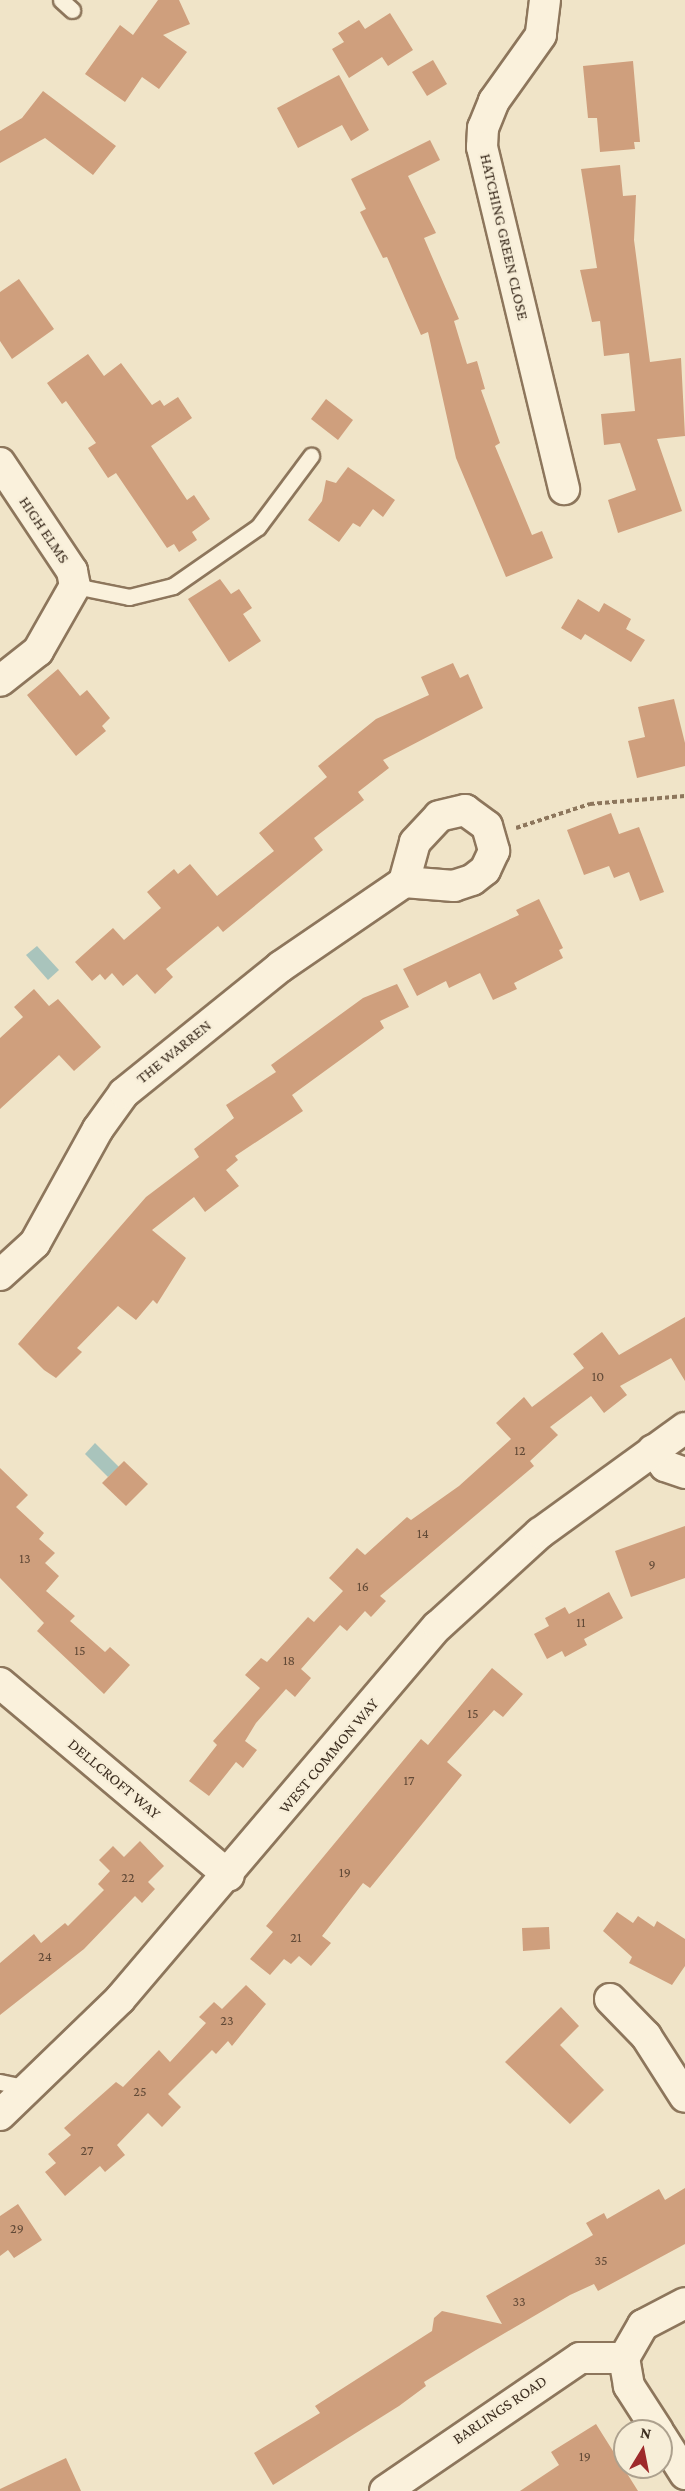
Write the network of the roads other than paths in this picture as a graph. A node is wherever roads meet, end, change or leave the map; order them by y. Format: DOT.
graph roads {
  1 [pos="544,0"];
  2 [pos="311,456"];
  3 [pos="0,463"];
  4 [pos="564,489"];
  5 [pos="75,586"];
  6 [pos="0,681"];
  7 [pos="404,882"];
  8 [pos="0,1275"];
  9 [pos="685,1428"];
  10 [pos="653,1449"];
  11 [pos="685,1473"];
  12 [pos="0,1683"];
  13 [pos="229,1876"];
  14 [pos="610,1999"];
  15 [pos="0,2082"];
  16 [pos="31,2089"];
  17 [pos="685,2097"];
  18 [pos="0,2115"];
  19 [pos="685,2303"];
  20 [pos="624,2358"];
  21 [pos="650,2419"];
  22 [pos="673,2455"];
  23 [pos="685,2474"];
  24 [pos="385,2491"];
  1 -- 4 [label="street, HATCHING GREEN CLOSE"];
  2 -- 5 [label="lane"];
  3 -- 5 [label="street, HIGH ELMS"];
  5 -- 6 [label="street"];
  7 -- 7 [label="street"];
  7 -- 8 [label="street, THE WARREN"];
  9 -- 10 [label="street, WEST COMMON WAY"];
  10 -- 11 [label="street"];
  10 -- 13 [label="street, WEST COMMON WAY"];
  12 -- 13 [label="street, DELLCROFT WAY"];
  13 -- 16 [label="street, WEST COMMON WAY"];
  14 -- 17 [label="street"];
  15 -- 16 [label="lane"];
  16 -- 18 [label="street, WEST COMMON WAY"];
  19 -- 20 [label="street"];
  20 -- 21 [label="street"];
  20 -- 24 [label="street, BARLINGS ROAD"];
  22 -- 23 [label="street"];
}
